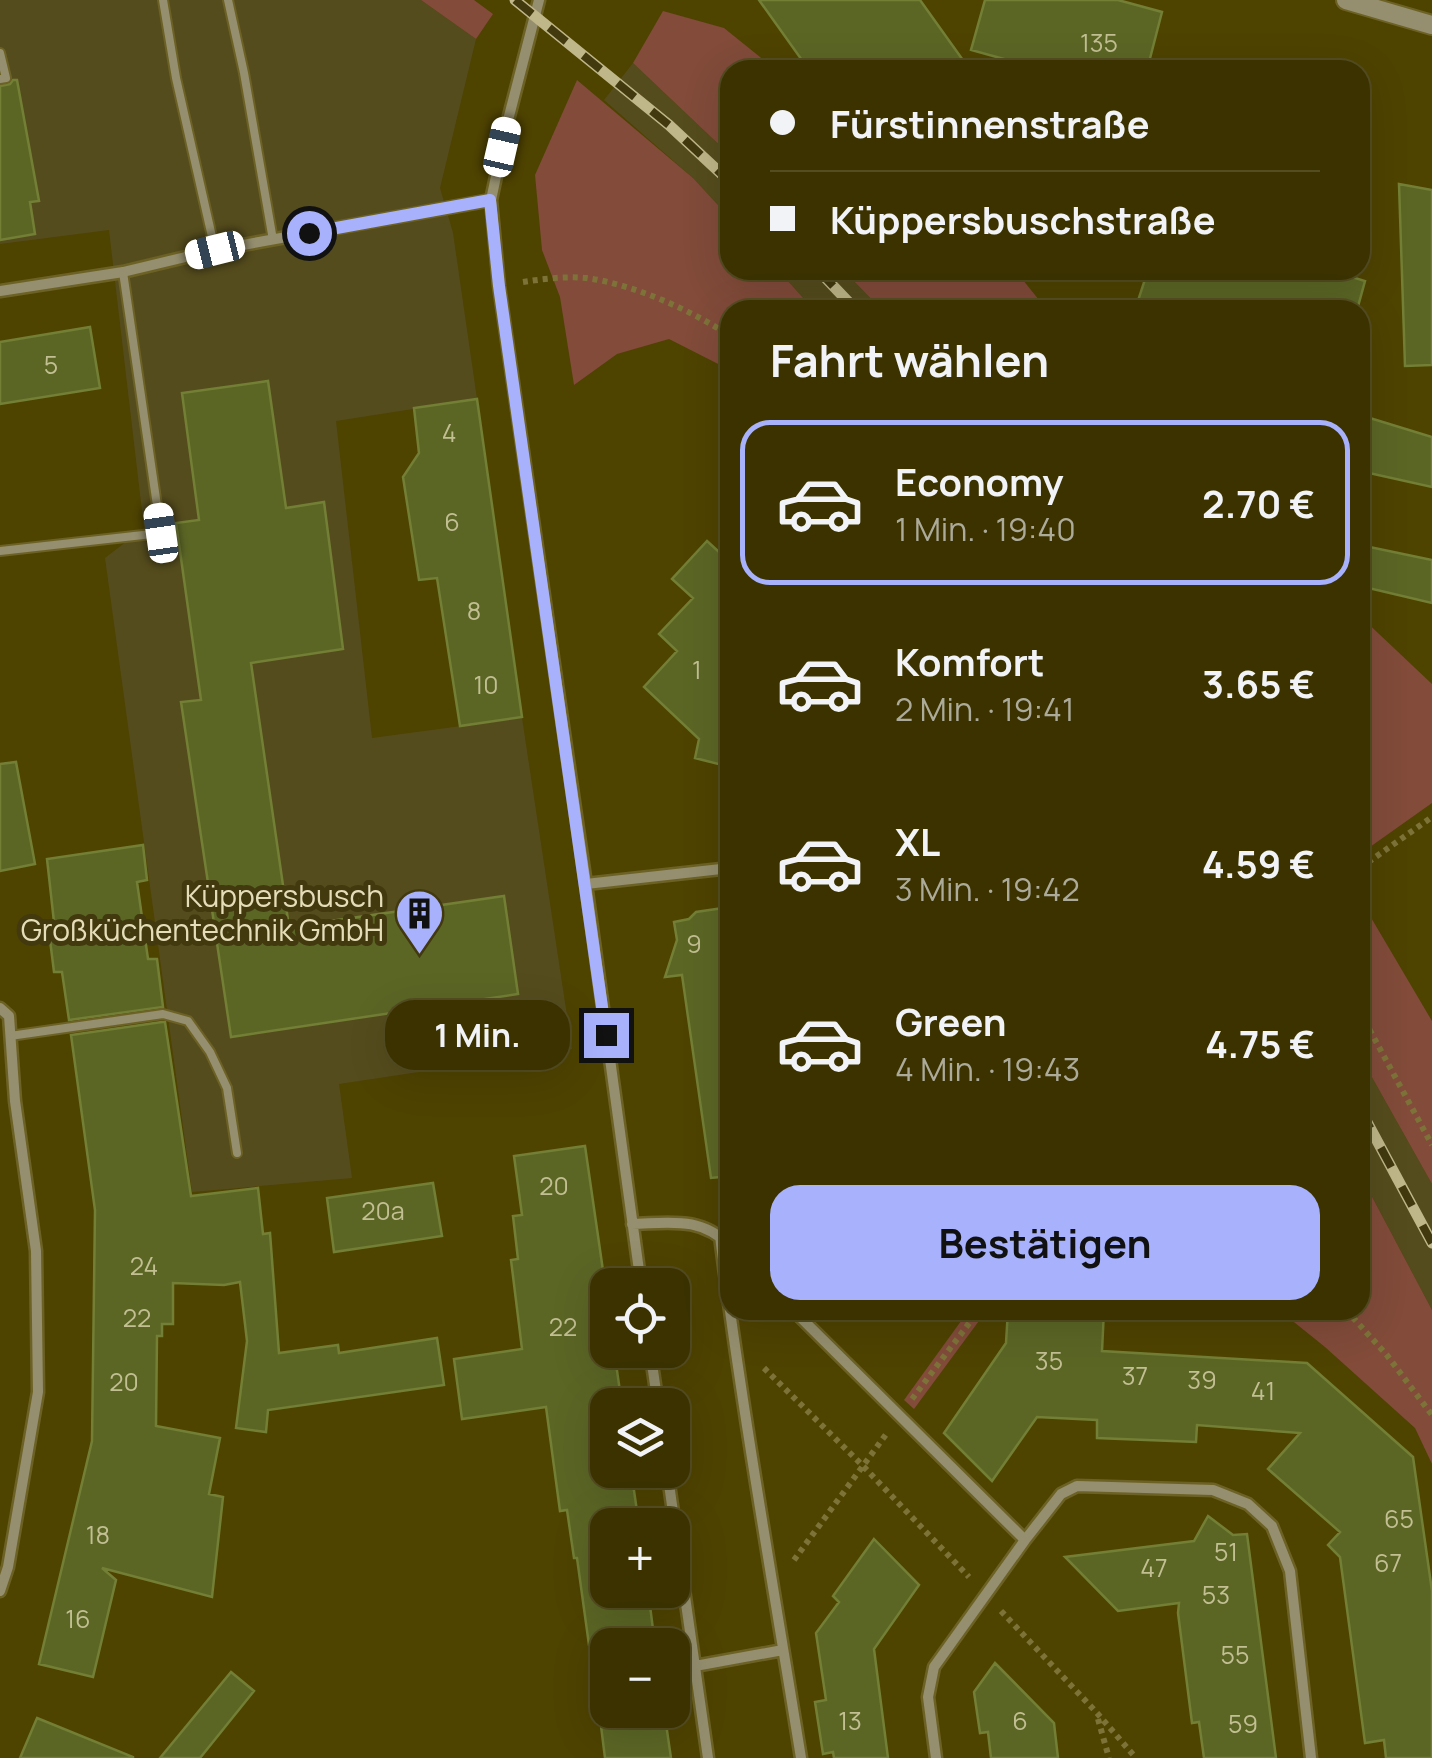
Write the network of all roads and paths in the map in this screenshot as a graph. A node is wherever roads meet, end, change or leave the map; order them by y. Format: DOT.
graph roads {
  1 [pos="163,0"];
  2 [pos="228,0"];
  3 [pos="539,0"];
  4 [pos="1346,0"];
  5 [pos="1432,25"];
  6 [pos="0,53"];
  7 [pos="0,79"];
  8 [pos="490,200"];
  9 [pos="273,240"];
  10 [pos="215,250"];
  11 [pos="124,272"];
  12 [pos="499,286"];
  13 [pos="0,291"];
  14 [pos="720,330"];
  15 [pos="0,552"];
  16 [pos="1432,817"];
  17 [pos="1370,861"];
  18 [pos="720,869"];
  19 [pos="586,884"];
  20 [pos="0,1008"];
  21 [pos="1370,1030"];
  22 [pos="10,1036"];
  23 [pos="1432,1145"];
  24 [pos="237,1153"];
  25 [pos="632,1224"];
  26 [pos="720,1236"];
  27 [pos="638,1268"];
  28 [pos="732,1320"];
  29 [pos="804,1320"];
  30 [pos="971,1320"];
  31 [pos="1355,1320"];
  32 [pos="735,1340"];
  33 [pos="899,1416"];
  34 [pos="1432,1416"];
  35 [pos="864,1466"];
  36 [pos="670,1488"];
  37 [pos="1025,1540"];
  38 [pos="772,1590"];
  39 [pos="0,1591"];
  40 [pos="986,1595"];
  41 [pos="783,1650"];
  42 [pos="695,1666"];
  43 [pos="1097,1713"];
  44 [pos="708,1758"];
  45 [pos="801,1758"];
  46 [pos="936,1758"];
  47 [pos="1109,1758"];
  48 [pos="1136,1758"];
  49 [pos="1311,1758"];
  1 -- 10 [label="lane"];
  2 -- 9 [label="lane"];
  3 -- 8 [label="street"];
  4 -- 5 [label="street"];
  6 -- 7 [label="lane"];
  8 -- 9 [label="street"];
  8 -- 12 [label="street"];
  9 -- 10 [label="street"];
  10 -- 11 [label="street"];
  11 -- 13 [label="street"];
  11 -- 15 [label="lane"];
  12 -- 14 [label="path"];
  12 -- 19 [label="street"];
  16 -- 17 [label="path"];
  18 -- 19 [label="street"];
  19 -- 25 [label="street"];
  20 -- 22 [label="street"];
  21 -- 23 [label="path"];
  22 -- 24 [label="lane"];
  22 -- 39 [label="street"];
  25 -- 26 [label="street"];
  25 -- 27 [label="street"];
  28 -- 32 [label="street"];
  29 -- 33 [label="street"];
  30 -- 33 [label="path"];
  31 -- 34 [label="path"];
  32 -- 35 [label="path"];
  32 -- 38 [label="street"];
  33 -- 35 [label="path"];
  33 -- 37 [label="street"];
  35 -- 38 [label="path"];
  35 -- 40 [label="path"];
  36 -- 42 [label="street"];
  37 -- 40 [label="street"];
  37 -- 49 [label="street"];
  38 -- 41 [label="street"];
  40 -- 43 [label="path"];
  40 -- 46 [label="street"];
  41 -- 42 [label="street"];
  41 -- 45 [label="street"];
  42 -- 44 [label="street"];
  43 -- 47 [label="path"];
  43 -- 48 [label="path"];
}
